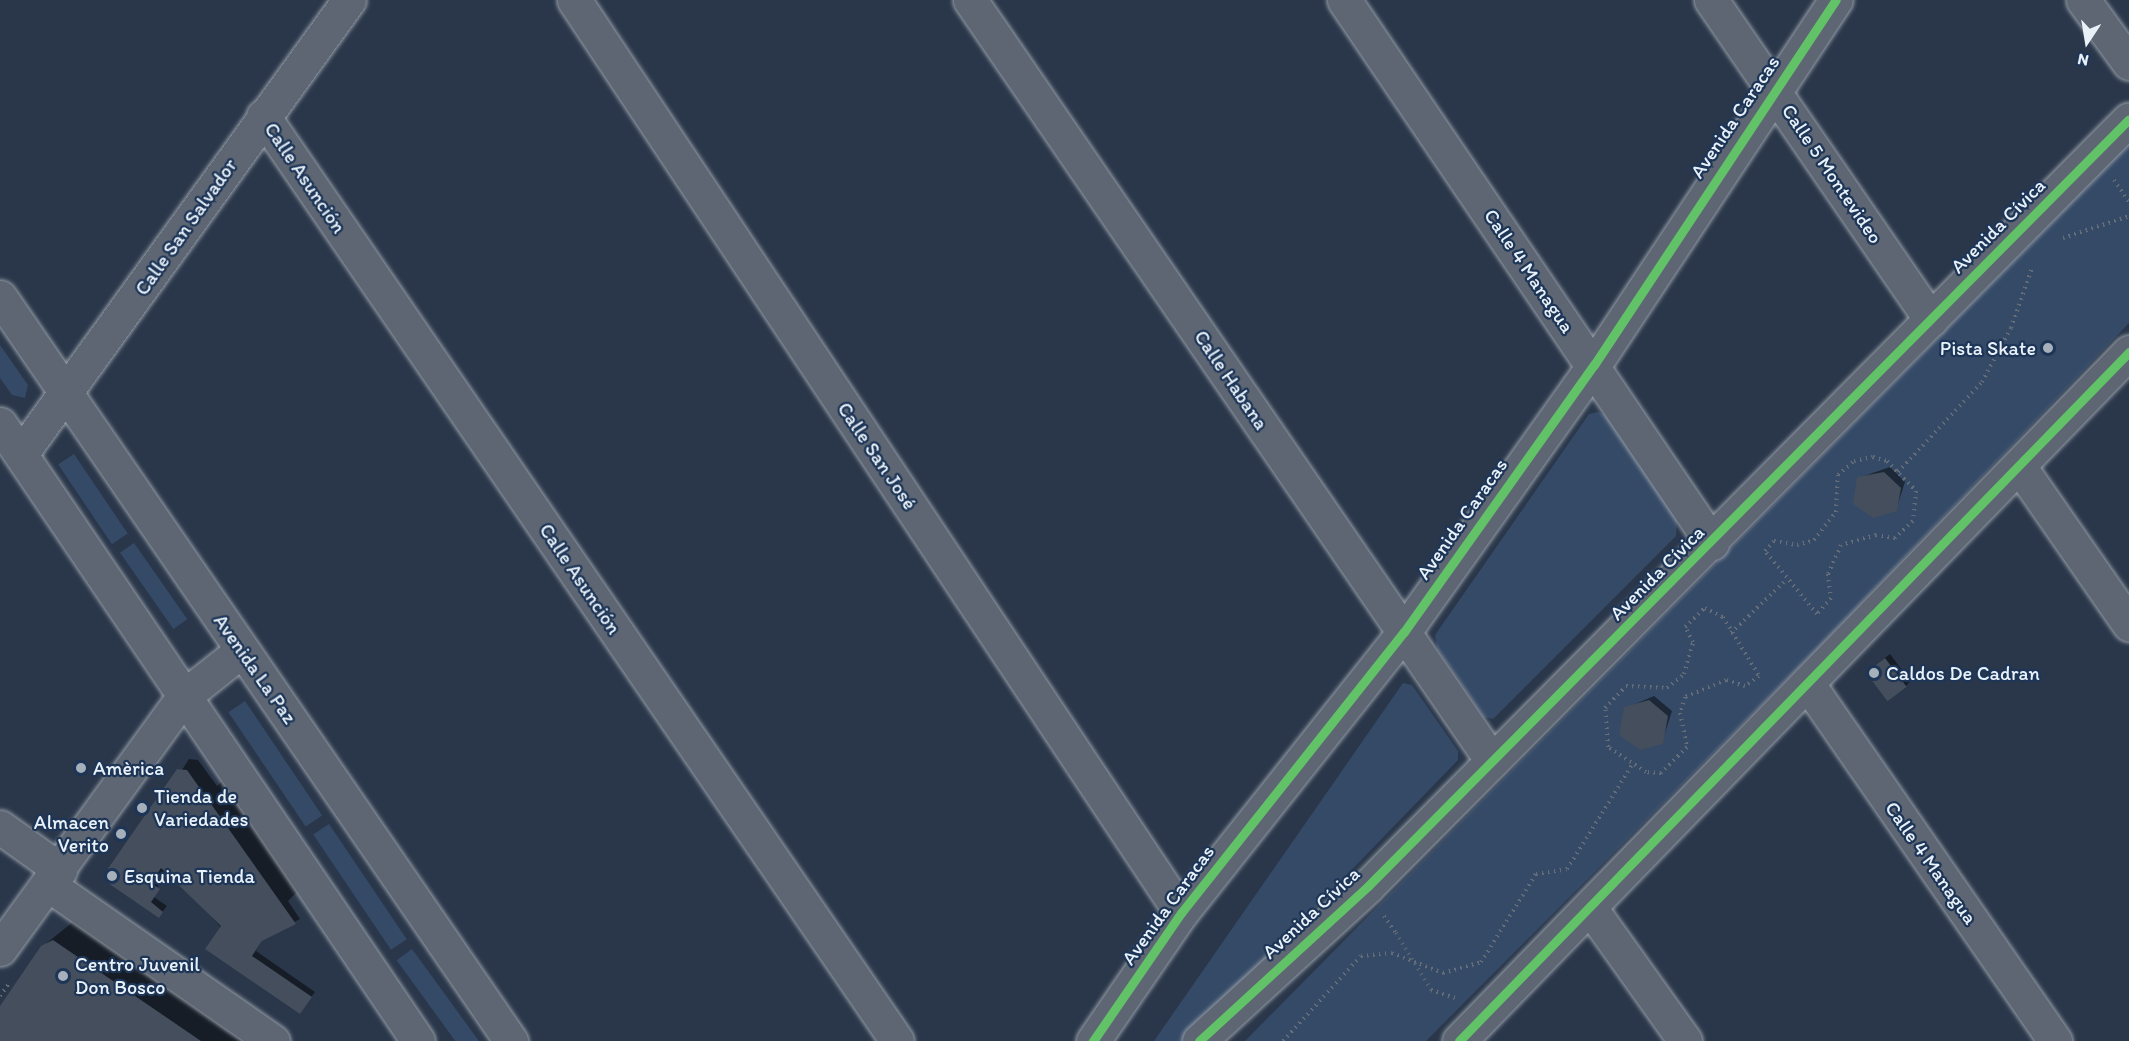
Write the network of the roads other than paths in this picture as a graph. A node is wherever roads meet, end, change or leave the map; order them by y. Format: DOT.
graph roads {
  1 [pos="349,0"];
  2 [pos="574,0"];
  3 [pos="970,0"];
  4 [pos="1344,0"];
  5 [pos="1711,0"];
  6 [pos="1836,0"];
  7 [pos="2083,0"];
  8 [pos="2129,63"];
  9 [pos="1774,90"];
  10 [pos="263,116"];
  11 [pos="2129,119"];
  12 [pos="0,297"];
  13 [pos="1931,320"];
  14 [pos="2129,352"];
  15 [pos="1594,365"];
  16 [pos="69,394"];
  17 [pos="0,424"];
  18 [pos="21,454"];
  19 [pos="2019,466"];
  20 [pos="1712,543"];
  21 [pos="2129,624"];
  22 [pos="1404,632"];
  23 [pos="242,650"];
  24 [pos="1808,684"];
  25 [pos="183,697"];
  26 [pos="1492,761"];
  27 [pos="0,827"];
  28 [pos="55,878"];
  29 [pos="1592,909"];
  30 [pos="1181,913"];
  31 [pos="0,950"];
  32 [pos="273,1041"];
  33 [pos="418,1041"];
  34 [pos="512,1041"];
  35 [pos="897,1041"];
  36 [pos="1094,1041"];
  37 [pos="1199,1041"];
  38 [pos="1459,1041"];
  39 [pos="1685,1041"];
  40 [pos="2055,1041"];
  1 -- 10 [label="street, Calle San Salvador"];
  2 -- 30 [label="street, Calle San José"];
  3 -- 22 [label="street, Calle Habana"];
  4 -- 15 [label="street, Calle 4 Managua"];
  5 -- 9 [label="street, Calle 5 Montevideo"];
  6 -- 9 [label="street, Avenida Caracas"];
  7 -- 8 [label="street"];
  9 -- 13 [label="street, Calle 5 Montevideo"];
  9 -- 15 [label="street, Avenida Caracas"];
  10 -- 16 [label="street, Calle San Salvador"];
  10 -- 35 [label="street, Calle Asunción"];
  11 -- 13 [label="street, Avenida Cívica"];
  12 -- 16 [label="street, Avenida La Paz"];
  13 -- 20 [label="street, Avenida Cívica"];
  14 -- 19 [label="street"];
  15 -- 20 [label="street, Calle 4 Managua"];
  15 -- 22 [label="street, Avenida Caracas"];
  16 -- 18 [label="street, Calle San Salvador"];
  16 -- 23 [label="street, Avenida La Paz"];
  17 -- 18 [label="street"];
  18 -- 25 [label="street"];
  19 -- 21 [label="street"];
  19 -- 24 [label="street"];
  20 -- 26 [label="street, Avenida Cívica"];
  22 -- 26 [label="street, Calle Habana"];
  22 -- 30 [label="street, Avenida Caracas"];
  23 -- 25 [label="street"];
  23 -- 34 [label="street, Avenida La Paz"];
  24 -- 29 [label="street"];
  24 -- 40 [label="street, Calle 4 Managua"];
  25 -- 28 [label="street"];
  25 -- 33 [label="street"];
  26 -- 37 [label="street, Avenida Cívica"];
  27 -- 28 [label="street"];
  28 -- 31 [label="street"];
  28 -- 32 [label="street"];
  29 -- 38 [label="street"];
  29 -- 39 [label="street"];
  30 -- 36 [label="street, Avenida Caracas"];
}
